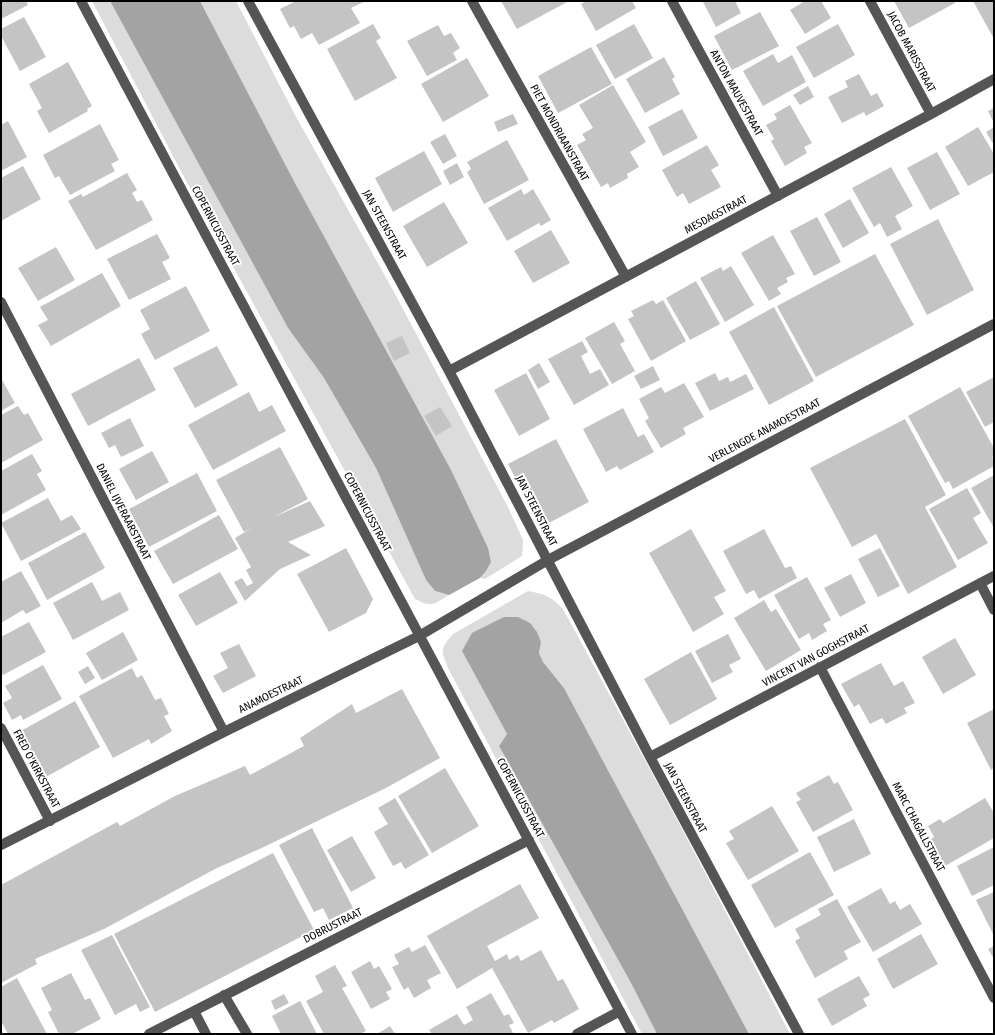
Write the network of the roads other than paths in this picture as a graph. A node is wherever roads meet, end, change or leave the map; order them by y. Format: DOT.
graph roads {
  1 [pos="81,1"];
  2 [pos="248,1"];
  3 [pos="472,1"];
  4 [pos="672,1"];
  5 [pos="870,1"];
  6 [pos="994,79"];
  7 [pos="931,114"];
  8 [pos="778,196"];
  9 [pos="626,276"];
  10 [pos="1,302"];
  11 [pos="992,328"];
  12 [pos="449,371"];
  13 [pos="548,560"];
  14 [pos="994,576"];
  15 [pos="980,583"];
  16 [pos="994,610"];
  17 [pos="419,636"];
  18 [pos="820,668"];
  19 [pos="1,728"];
  20 [pos="224,732"];
  21 [pos="650,757"];
  22 [pos="50,821"];
  23 [pos="529,840"];
  24 [pos="1,845"];
  25 [pos="224,995"];
  26 [pos="994,998"];
  27 [pos="194,1011"];
  28 [pos="620,1012"];
  29 [pos="149,1034"];
  30 [pos="206,1034"];
  31 [pos="247,1034"];
  32 [pos="577,1034"];
  33 [pos="632,1034"];
  34 [pos="799,1034"];
  1 -- 17 [label="street, COPERNICUSSTRAAT"];
  2 -- 12 [label="street, JAN STEENSTRAAT"];
  3 -- 9 [label="street, PIET MONDRIAANSTRAAT"];
  4 -- 8 [label="street, ANTON MAUVESTRAAT"];
  5 -- 7 [label="street, JACOB MARISSTRAAT"];
  6 -- 7 [label="street, MESDAGSTRAAT"];
  7 -- 8 [label="street, MESDAGSTRAAT"];
  8 -- 9 [label="street, MESDAGSTRAAT"];
  9 -- 12 [label="street, MESDAGSTRAAT"];
  10 -- 20 [label="street, DANIEL IJVERAARSTRAAT"];
  11 -- 13 [label="street, VERLENGDE ANAMOESTRAAT"];
  12 -- 13 [label="street, JAN STEENSTRAAT"];
  13 -- 17 [label="street, ANAMOESTRAAT"];
  13 -- 21 [label="street, JAN STEENSTRAAT"];
  14 -- 15 [label="street, VINCENT VAN GOGHSTRAAT"];
  15 -- 16 [label="street"];
  15 -- 18 [label="street, VINCENT VAN GOGHSTRAAT"];
  17 -- 20 [label="street, ANAMOESTRAAT"];
  17 -- 23 [label="street, COPERNICUSSTRAAT"];
  18 -- 21 [label="street, VINCENT VAN GOGHSTRAAT"];
  18 -- 26 [label="street, MARC CHAGALLSTRAAT"];
  19 -- 22 [label="street, FRED O'KIRKSTRAAT"];
  20 -- 22 [label="street, ANAMOESTRAAT"];
  21 -- 34 [label="street, JAN STEENSTRAAT"];
  22 -- 24 [label="street, ANAMOESTRAAT"];
  23 -- 25 [label="street, DOBRUSTRAAT"];
  23 -- 28 [label="street, COPERNICUSSTRAAT"];
  25 -- 27 [label="street, DOBRUSTRAAT"];
  25 -- 31 [label="street"];
  27 -- 29 [label="street, DOBRUSTRAAT"];
  27 -- 30 [label="street"];
  28 -- 32 [label="street"];
  28 -- 33 [label="street, COPERNICUSSTRAAT"];
}
